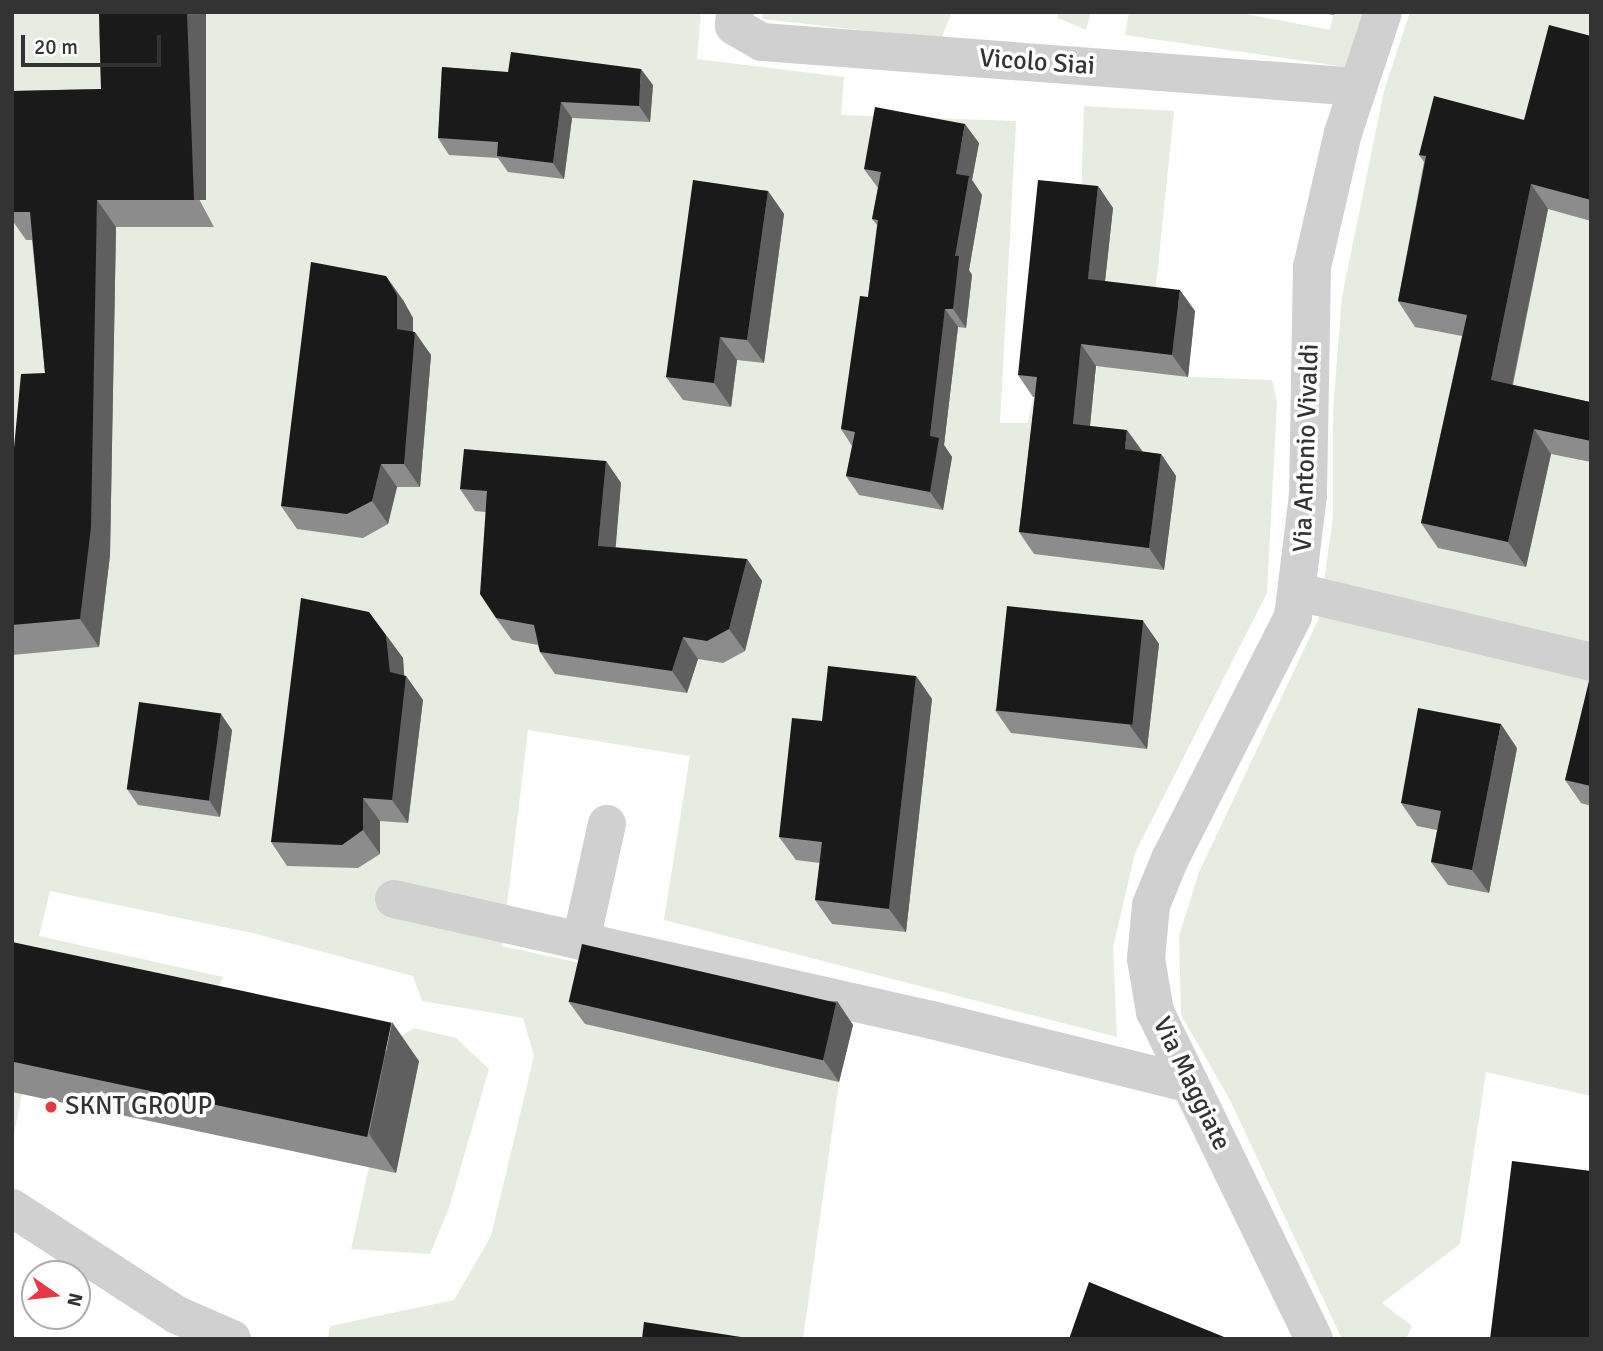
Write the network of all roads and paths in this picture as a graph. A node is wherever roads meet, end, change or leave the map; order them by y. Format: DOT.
graph roads {
  1 [pos="735,12"];
  2 [pos="1383,12"];
  3 [pos="1358,87"];
  4 [pos="1298,592"];
  5 [pos="1591,662"];
  6 [pos="607,824"];
  7 [pos="394,899"];
  8 [pos="581,941"];
  9 [pos="1189,1084"];
  10 [pos="12,1208"];
  11 [pos="232,1339"];
  12 [pos="1314,1339"];
  1 -- 3 [label="street, Vicolo Siai"];
  2 -- 3 [label="street, Via Antonio Vivaldi"];
  3 -- 4 [label="street, Via Antonio Vivaldi"];
  4 -- 5 [label="street"];
  4 -- 9 [label="street, Via Maggiate"];
  6 -- 8 [label="street"];
  7 -- 8 [label="street"];
  8 -- 9 [label="street"];
  9 -- 12 [label="street, Via Maggiate"];
  10 -- 11 [label="street"];
}
